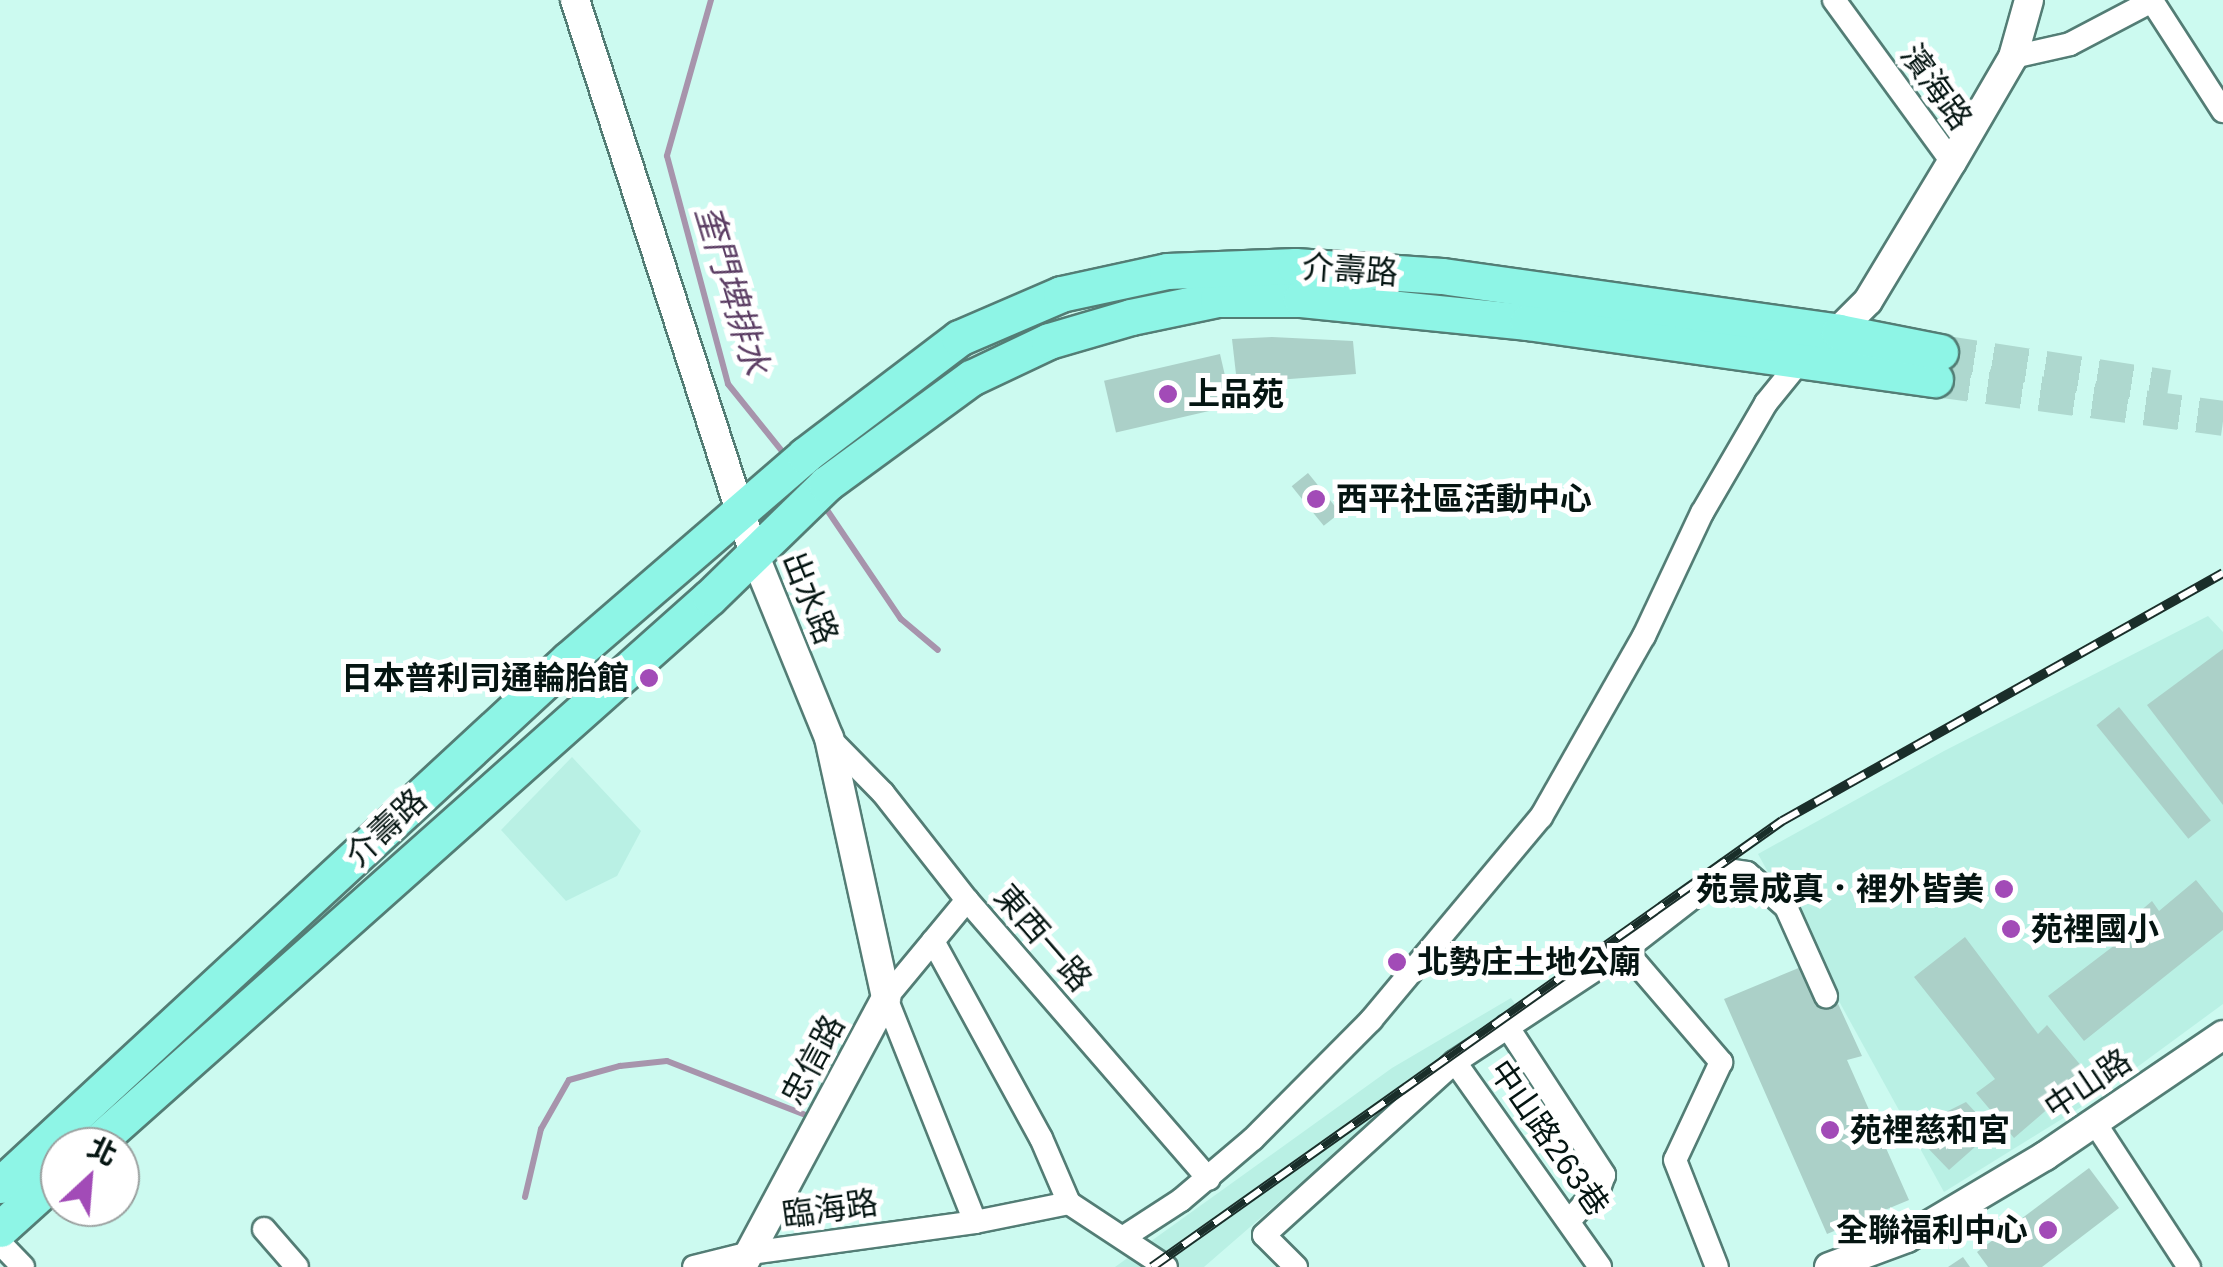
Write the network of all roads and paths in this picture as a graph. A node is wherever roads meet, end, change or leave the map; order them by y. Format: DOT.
graph roads {
  1 [pos="575,0"];
  2 [pos="1834,0"];
  3 [pos="2028,0"];
  4 [pos="2013,57"];
  5 [pos="2223,111"];
  6 [pos="1952,162"];
  7 [pos="1839,332"];
  8 [pos="1801,360"];
  9 [pos="742,509"];
  10 [pos="754,554"];
  11 [pos="830,738"];
  12 [pos="967,900"];
  13 [pos="933,941"];
  14 [pos="1625,950"];
  15 [pos="1826,996"];
  16 [pos="886,998"];
  17 [pos="1508,1026"];
  18 [pos="2223,1034"];
  19 [pos="1455,1062"];
  20 [pos="2095,1123"];
  21 [pos="114,1127"];
  22 [pos="1209,1179"];
  23 [pos="0,1185"];
  24 [pos="40,1194"];
  25 [pos="1070,1203"];
  26 [pos="1569,1221"];
  27 [pos="976,1222"];
  28 [pos="0,1229"];
  29 [pos="264,1230"];
  30 [pos="1124,1237"];
  31 [pos="0,1243"];
  32 [pos="746,1260"];
  33 [pos="22,1267"];
  34 [pos="297,1267"];
  35 [pos="694,1267"];
  36 [pos="1166,1267"];
  37 [pos="1296,1267"];
  38 [pos="1600,1267"];
  39 [pos="1717,1267"];
  40 [pos="1829,1267"];
  41 [pos="2189,1267"];
  1 -- 9 [label="street, 出水路"];
  2 -- 6 [label="street, 濱海路"];
  3 -- 4 [label="street"];
  4 -- 5 [label="street"];
  4 -- 6 [label="street"];
  6 -- 7 [label="street"];
  7 -- 8 [label="street"];
  7 -- 8 [label="main road, 介壽路"];
  7 -- 9 [label="main road, 介壽路"];
  8 -- 10 [label="main road, 介壽路"];
  8 -- 22 [label="street"];
  9 -- 10 [label="street, 出水路"];
  9 -- 23 [label="main road, 介壽路"];
  10 -- 11 [label="street, 出水路"];
  10 -- 21 [label="main road, 介壽路"];
  11 -- 12 [label="street, 東西一路"];
  11 -- 16 [label="street, 出水路"];
  12 -- 13 [label="street, 忠信路"];
  12 -- 22 [label="street, 東西一路"];
  13 -- 16 [label="street, 忠信路"];
  13 -- 25 [label="street"];
  14 -- 15 [label="street"];
  14 -- 17 [label="street"];
  14 -- 39 [label="street"];
  16 -- 27 [label="street, 出水路"];
  16 -- 32 [label="street, 忠信路"];
  17 -- 19 [label="street"];
  17 -- 26 [label="street"];
  18 -- 20 [label="street, 中山路"];
  19 -- 26 [label="street, 中山路263巷"];
  19 -- 37 [label="street, 中山路263巷"];
  20 -- 40 [label="street, 中山路"];
  20 -- 41 [label="street"];
  22 -- 30 [label="street"];
  24 -- 28 [label="main road"];
  25 -- 27 [label="street, 臨海路"];
  25 -- 30 [label="street"];
  26 -- 38 [label="street, 中山路263巷"];
  27 -- 32 [label="street, 臨海路"];
  29 -- 34 [label="street"];
  30 -- 36 [label="street"];
  31 -- 33 [label="street"];
  32 -- 35 [label="street, 臨海路"];
}
